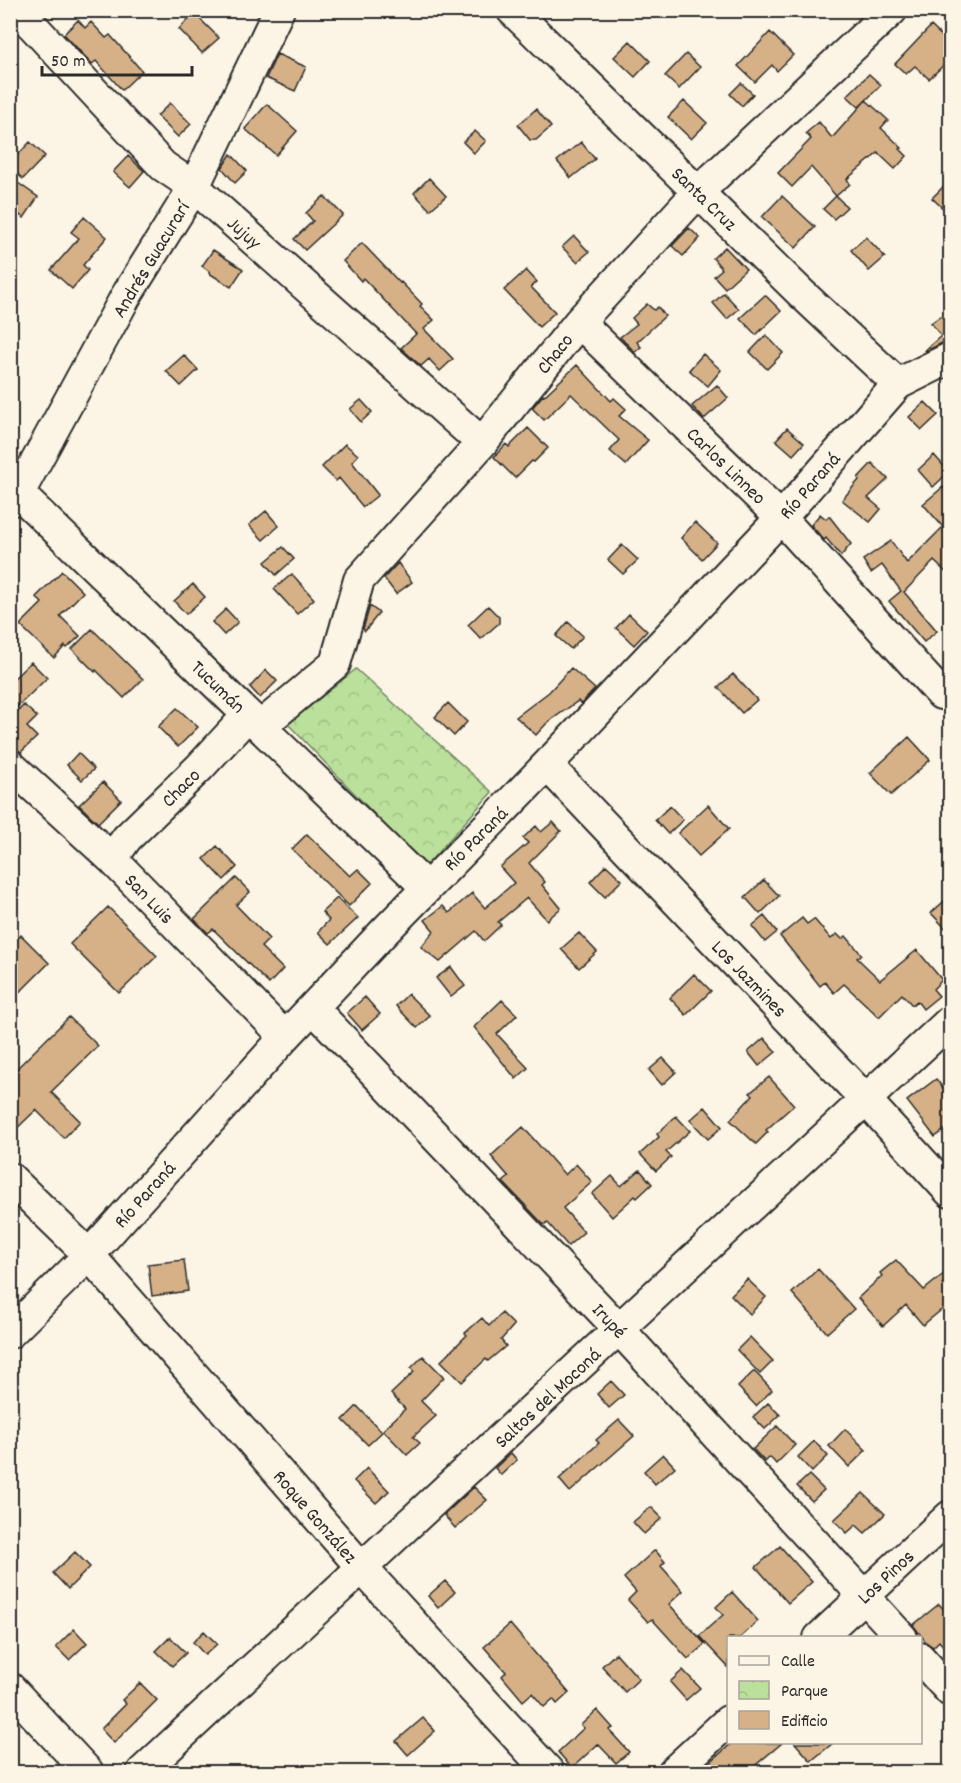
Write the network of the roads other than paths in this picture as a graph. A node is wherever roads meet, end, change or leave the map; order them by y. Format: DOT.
graph roads {
  1 [pos="18,10"];
  2 [pos="279,10"];
  3 [pos="513,10"];
  4 [pos="892,10"];
  5 [pos="194,187"];
  6 [pos="698,192"];
  7 [pos="579,321"];
  8 [pos="951,358"];
  9 [pos="898,384"];
  10 [pos="482,444"];
  11 [pos="13,493"];
  12 [pos="781,518"];
  13 [pos="941,694"];
  14 [pos="255,720"];
  15 [pos="10,765"];
  16 [pos="547,765"];
  17 [pos="112,859"];
  18 [pos="427,888"];
  19 [pos="313,1008"];
  20 [pos="951,1021"];
  21 [pos="285,1037"];
  22 [pos="866,1100"];
  23 [pos="10,1178"];
  24 [pos="951,1192"];
  25 [pos="89,1254"];
  26 [pos="620,1329"];
  27 [pos="10,1333"];
  28 [pos="951,1515"];
  29 [pos="362,1568"];
  30 [pos="864,1596"];
  31 [pos="821,1636"];
  32 [pos="900,1636"];
  33 [pos="922,1659"];
  34 [pos="10,1688"];
  35 [pos="951,1691"];
  36 [pos="727,1723"];
  37 [pos="88,1773"];
  38 [pos="142,1773"];
  39 [pos="549,1773"];
  40 [pos="673,1773"];
  1 -- 5 [label="street, Jujuy"];
  2 -- 5 [label="street, Andrés Guacurarí"];
  3 -- 6 [label="street, Santa Cruz"];
  4 -- 6 [label="street, Chaco"];
  5 -- 10 [label="street, Jujuy"];
  5 -- 11 [label="street, Andrés Guacurarí"];
  6 -- 7 [label="street, Chaco"];
  6 -- 9 [label="street, Santa Cruz"];
  7 -- 10 [label="street, Chaco"];
  7 -- 12 [label="street, Carlos Linneo"];
  8 -- 9 [label="street, Río Paraná"];
  9 -- 12 [label="street, Río Paraná"];
  10 -- 14 [label="street, Chaco"];
  11 -- 14 [label="street, Tucumán"];
  12 -- 13 [label="street, Carlos Linneo"];
  12 -- 16 [label="street, Río Paraná"];
  14 -- 17 [label="street, Chaco"];
  14 -- 18 [label="street, Tucumán"];
  15 -- 17 [label="street, San Luis"];
  16 -- 18 [label="street, Río Paraná"];
  16 -- 22 [label="street, Los Jazmines"];
  17 -- 21 [label="street, San Luis"];
  18 -- 19 [label="street, Río Paraná"];
  19 -- 21 [label="street, Río Paraná"];
  19 -- 26 [label="street, Irupé"];
  20 -- 22 [label="street, Saltos del Moconá"];
  21 -- 25 [label="street, Río Paraná"];
  22 -- 24 [label="street, Los Jazmines"];
  22 -- 26 [label="street, Saltos del Moconá"];
  23 -- 25 [label="street, Roque González"];
  25 -- 27 [label="street, Río Paraná"];
  25 -- 29 [label="street, Roque González"];
  26 -- 29 [label="street, Saltos del Moconá"];
  26 -- 30 [label="street, Irupé"];
  28 -- 30 [label="street, Los Pinos"];
  29 -- 38 [label="street, Saltos del Moconá"];
  29 -- 39 [label="street, Roque González"];
  30 -- 31 [label="street, Los Pinos"];
  30 -- 32 [label="street, Irupé"];
  33 -- 35 [label="street"];
  34 -- 37 [label="street"];
  36 -- 40 [label="street"];
}
